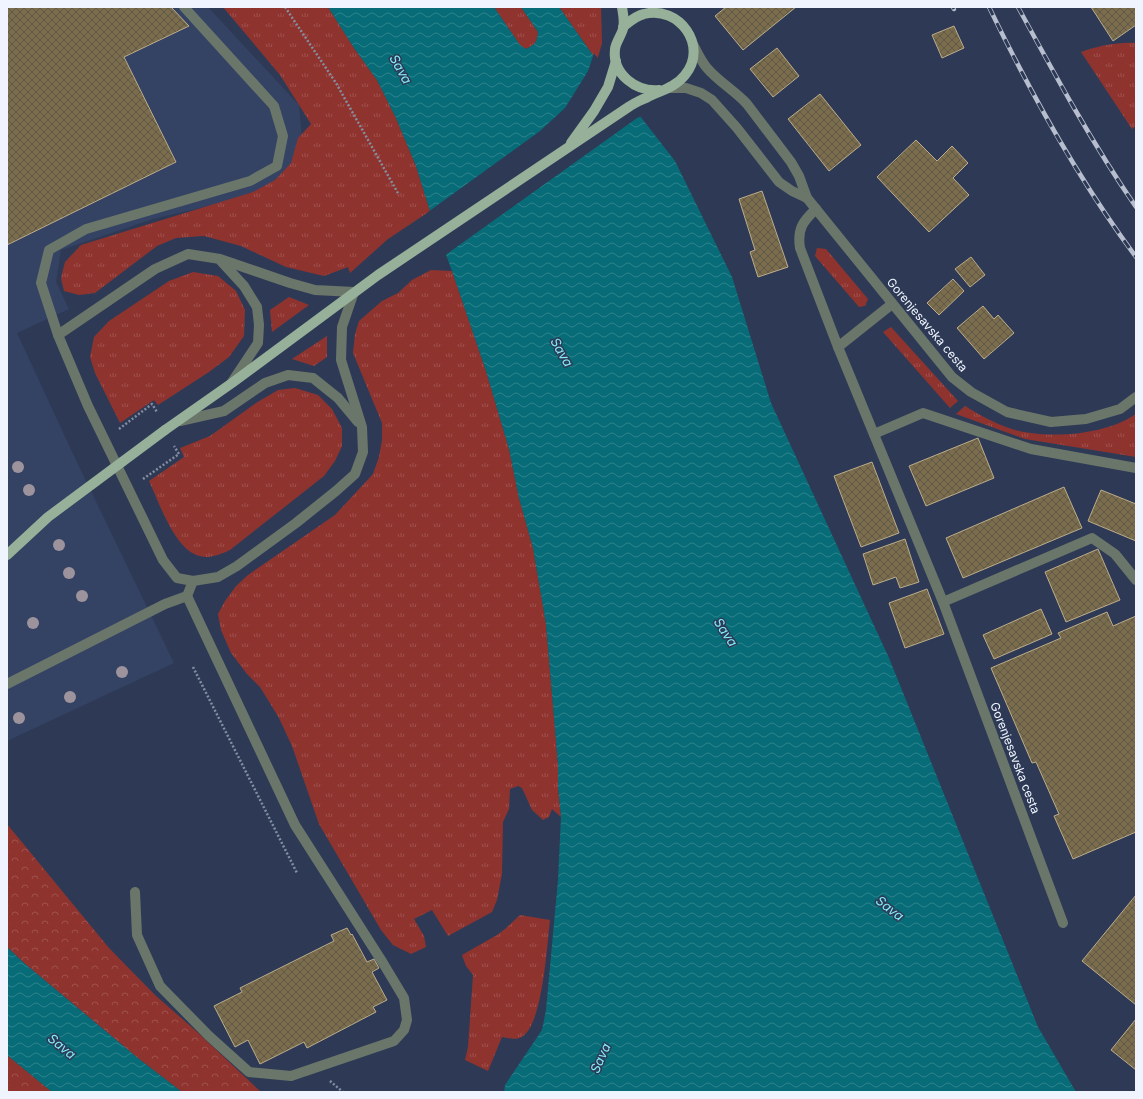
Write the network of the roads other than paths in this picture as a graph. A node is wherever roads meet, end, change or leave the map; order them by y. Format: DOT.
graph roads {
  1 [pos="184,7"];
  2 [pos="622,7"];
  3 [pos="662,10"];
  4 [pos="623,27"];
  5 [pos="693,44"];
  6 [pos="616,61"];
  7 [pos="666,89"];
  8 [pos="564,151"];
  9 [pos="807,198"];
  10 [pos="816,209"];
  11 [pos="220,259"];
  12 [pos="354,292"];
  13 [pos="892,304"];
  14 [pos="58,335"];
  15 [pos="838,347"];
  16 [pos="232,382"];
  17 [pos="1136,397"];
  18 [pos="180,421"];
  19 [pos="362,427"];
  20 [pos="874,434"];
  21 [pos="1136,468"];
  22 [pos="7,555"];
  23 [pos="1136,580"];
  24 [pos="194,581"];
  25 [pos="186,596"];
  26 [pos="943,602"];
  27 [pos="7,684"];
  28 [pos="135,892"];
  29 [pos="1063,923"];
  1 -- 14 [label="street"];
  2 -- 4 [label="main road"];
  3 -- 4 [label="main road"];
  3 -- 5 [label="main road"];
  4 -- 6 [label="main road"];
  5 -- 7 [label="main road"];
  5 -- 9 [label="street, Gorenjesavska cesta"];
  6 -- 7 [label="main road"];
  6 -- 8 [label="main road"];
  7 -- 8 [label="main road"];
  7 -- 9 [label="street, Gorenjesavska cesta"];
  8 -- 12 [label="main road"];
  9 -- 10 [label="street, Gorenjesavska cesta"];
  10 -- 13 [label="street, Gorenjesavska cesta"];
  10 -- 15 [label="street, Gorenjesavska cesta"];
  11 -- 12 [label="street"];
  11 -- 14 [label="street"];
  11 -- 16 [label="street"];
  12 -- 16 [label="main road"];
  12 -- 19 [label="street"];
  13 -- 15 [label="street"];
  13 -- 17 [label="street, Gorenjesavska cesta"];
  14 -- 24 [label="street"];
  15 -- 20 [label="street, Gorenjesavska cesta"];
  16 -- 18 [label="main road"];
  18 -- 19 [label="street"];
  18 -- 22 [label="main road, bridge"];
  19 -- 24 [label="street"];
  20 -- 21 [label="street"];
  20 -- 26 [label="street, Gorenjesavska cesta"];
  23 -- 26 [label="street"];
  24 -- 25 [label="street"];
  25 -- 27 [label="street"];
  25 -- 28 [label="street"];
  26 -- 29 [label="street, Gorenjesavska cesta"];
}
